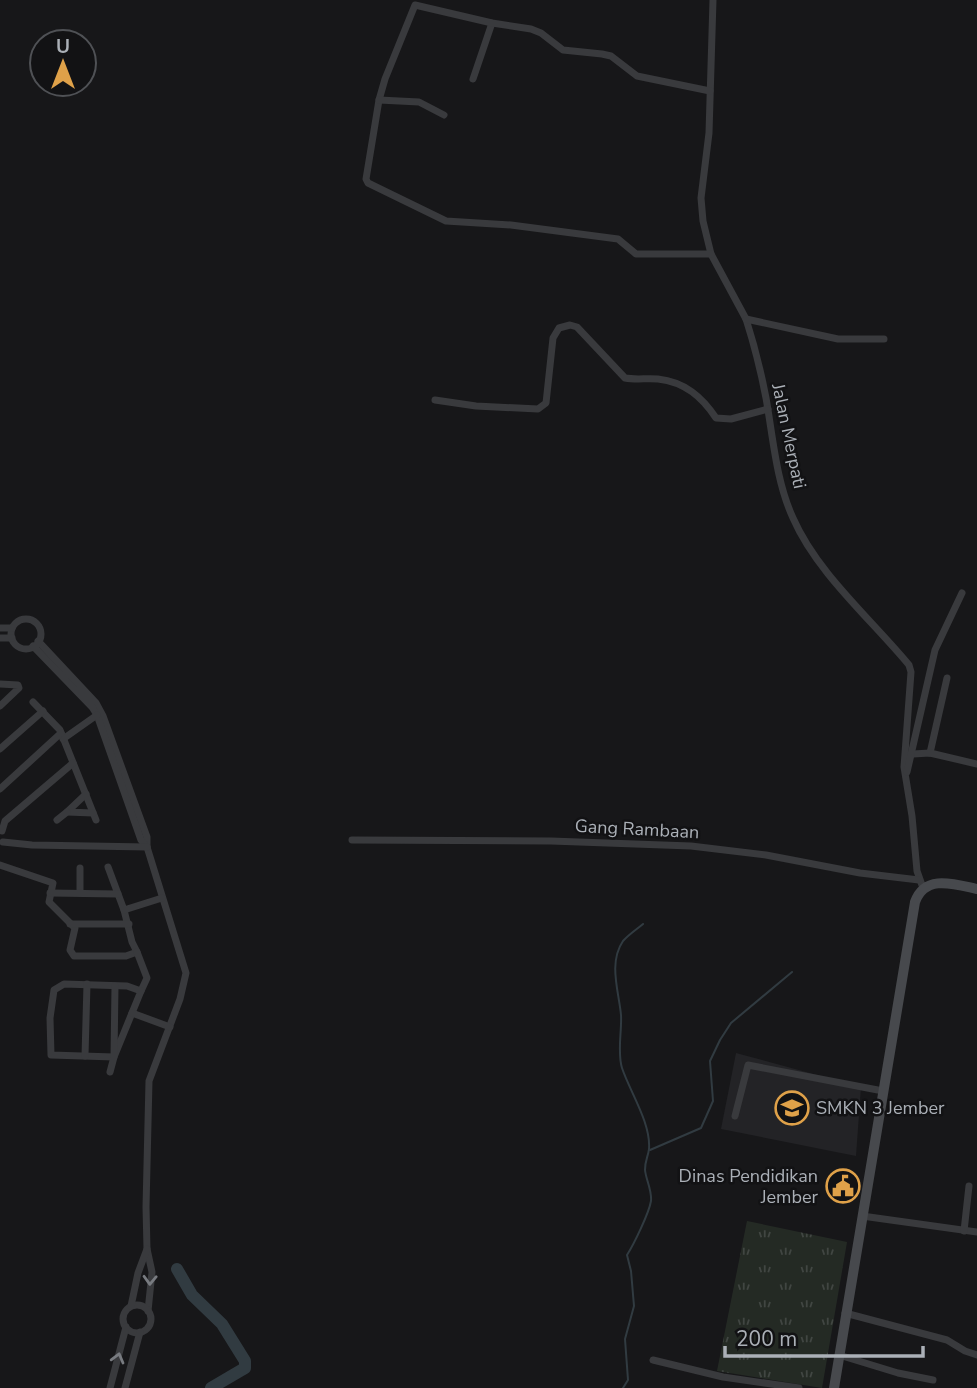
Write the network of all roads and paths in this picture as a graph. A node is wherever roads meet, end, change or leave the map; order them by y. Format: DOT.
graph roads {
  1 [pos="713,0"];
  2 [pos="492,23"];
  3 [pos="474,79"];
  4 [pos="710,91"];
  5 [pos="379,100"];
  6 [pos="444,115"];
  7 [pos="711,254"];
  8 [pos="746,319"];
  9 [pos="884,340"];
  10 [pos="435,400"];
  11 [pos="768,409"];
  12 [pos="962,593"];
  13 [pos="0,628"];
  14 [pos="12,628"];
  15 [pos="0,638"];
  16 [pos="12,638"];
  17 [pos="36,644"];
  18 [pos="947,678"];
  19 [pos="0,684"];
  20 [pos="33,702"];
  21 [pos="0,706"];
  22 [pos="43,711"];
  23 [pos="97,715"];
  24 [pos="62,736"];
  25 [pos="0,749"];
  26 [pos="930,753"];
  27 [pos="913,754"];
  28 [pos="73,763"];
  29 [pos="977,765"];
  30 [pos="906,777"];
  31 [pos="0,789"];
  32 [pos="86,794"];
  33 [pos="67,812"];
  34 [pos="57,820"];
  35 [pos="2,831"];
  36 [pos="352,841"];
  37 [pos="3,842"];
  38 [pos="148,847"];
  39 [pos="0,865"];
  40 [pos="108,867"];
  41 [pos="80,868"];
  42 [pos="920,884"];
  43 [pos="977,889"];
  44 [pos="50,893"];
  45 [pos="80,893"];
  46 [pos="118,894"];
  47 [pos="163,898"];
  48 [pos="124,910"];
  49 [pos="70,924"];
  50 [pos="130,924"];
  51 [pos="137,952"];
  52 [pos="87,985"];
  53 [pos="116,986"];
  54 [pos="141,991"];
  55 [pos="132,1013"];
  56 [pos="170,1027"];
  57 [pos="85,1056"];
  58 [pos="114,1057"];
  59 [pos="110,1072"];
  60 [pos="883,1091"];
  61 [pos="735,1116"];
  62 [pos="969,1186"];
  63 [pos="862,1216"];
  64 [pos="964,1231"];
  65 [pos="977,1231"];
  66 [pos="147,1249"];
  67 [pos="131,1307"];
  68 [pos="148,1311"];
  69 [pos="845,1313"];
  70 [pos="126,1327"];
  71 [pos="140,1332"];
  72 [pos="839,1355"];
  73 [pos="977,1355"];
  74 [pos="653,1360"];
  75 [pos="723,1377"];
  76 [pos="933,1380"];
  77 [pos="110,1388"];
  78 [pos="125,1388"];
  79 [pos="720,1388"];
  80 [pos="799,1388"];
  81 [pos="834,1388"];
  1 -- 4 [label="street, Jalan Merpati"];
  2 -- 3 [label="street"];
  2 -- 4 [label="street"];
  2 -- 5 [label="street"];
  4 -- 7 [label="street, Jalan Merpati"];
  5 -- 6 [label="street"];
  5 -- 7 [label="street"];
  7 -- 8 [label="street, Jalan Merpati"];
  8 -- 9 [label="street"];
  8 -- 11 [label="street, Jalan Merpati"];
  10 -- 11 [label="street"];
  11 -- 30 [label="street, Jalan Merpati"];
  12 -- 27 [label="street"];
  13 -- 14 [label="street"];
  14 -- 16 [label="street"];
  14 -- 17 [label="street"];
  15 -- 16 [label="street"];
  16 -- 17 [label="street"];
  17 -- 23 [label="street"];
  17 -- 38 [label="street"];
  18 -- 26 [label="street"];
  19 -- 21 [label="street"];
  20 -- 22 [label="street"];
  22 -- 24 [label="street"];
  22 -- 25 [label="street"];
  23 -- 24 [label="street"];
  23 -- 38 [label="street"];
  24 -- 28 [label="street"];
  24 -- 31 [label="street"];
  26 -- 27 [label="street"];
  26 -- 29 [label="street"];
  27 -- 30 [label="street"];
  28 -- 32 [label="street"];
  28 -- 35 [label="street"];
  30 -- 42 [label="street, Jalan Merpati"];
  32 -- 33 [label="street"];
  32 -- 33 [label="street"];
  33 -- 34 [label="street"];
  36 -- 42 [label="street, Gang Rambaan"];
  37 -- 38 [label="street"];
  38 -- 47 [label="street"];
  39 -- 44 [label="street"];
  40 -- 46 [label="street"];
  41 -- 45 [label="street"];
  42 -- 43 [label="main road"];
  42 -- 60 [label="main road"];
  44 -- 45 [label="street"];
  44 -- 49 [label="street"];
  45 -- 46 [label="street"];
  46 -- 48 [label="street"];
  47 -- 48 [label="street"];
  47 -- 56 [label="street"];
  48 -- 50 [label="street"];
  49 -- 50 [label="street"];
  49 -- 51 [label="street"];
  50 -- 51 [label="street"];
  51 -- 54 [label="street"];
  52 -- 53 [label="street"];
  52 -- 57 [label="street"];
  52 -- 57 [label="street"];
  53 -- 54 [label="street"];
  53 -- 58 [label="street"];
  54 -- 55 [label="street"];
  55 -- 56 [label="street"];
  55 -- 58 [label="street"];
  56 -- 66 [label="street"];
  57 -- 58 [label="street"];
  58 -- 59 [label="street"];
  60 -- 61 [label="street"];
  60 -- 63 [label="main road"];
  62 -- 64 [label="street"];
  63 -- 64 [label="street"];
  63 -- 69 [label="main road"];
  64 -- 65 [label="street"];
  66 -- 67 [label="street"];
  66 -- 68 [label="street, one-way"];
  67 -- 68 [label="street"];
  67 -- 70 [label="street"];
  68 -- 71 [label="street"];
  69 -- 72 [label="main road"];
  69 -- 73 [label="street"];
  70 -- 71 [label="street"];
  77 -- 70 [label="street, one-way"];
  71 -- 78 [label="street"];
  72 -- 76 [label="street"];
  72 -- 81 [label="main road"];
  74 -- 75 [label="street"];
  75 -- 79 [label="street"];
  75 -- 80 [label="street"];
}
